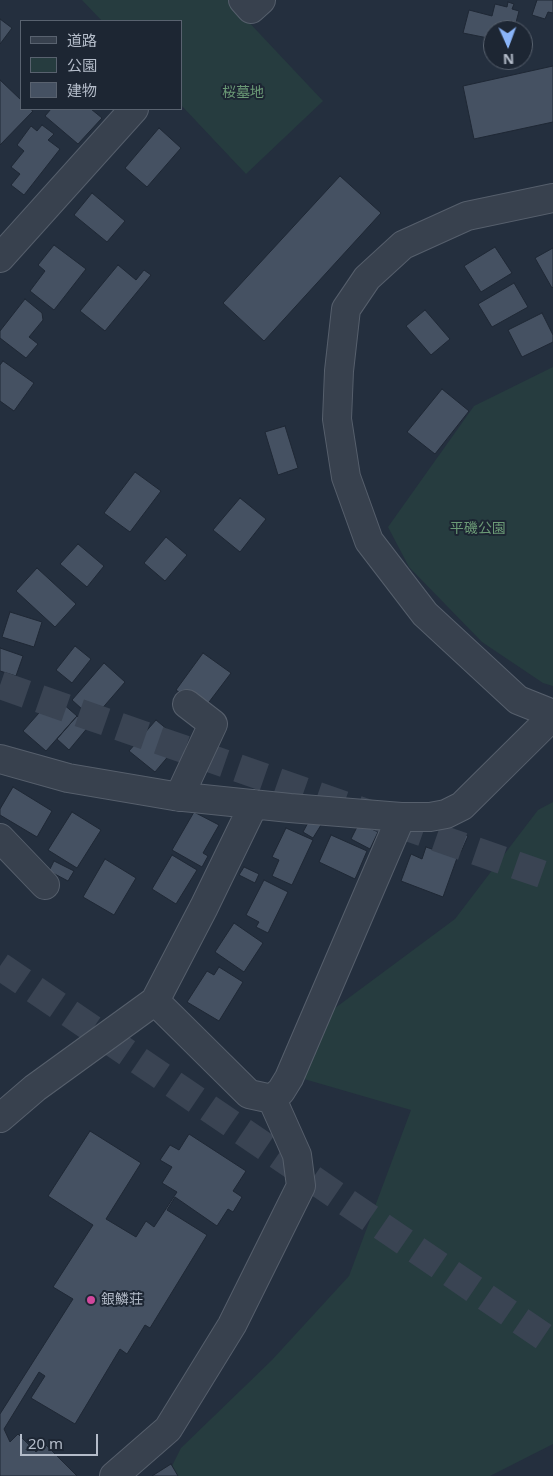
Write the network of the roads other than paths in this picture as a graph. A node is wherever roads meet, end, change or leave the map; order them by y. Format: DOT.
graph roads {
  1 [pos="243,0"];
  2 [pos="261,0"];
  3 [pos="133,110"];
  4 [pos="553,198"];
  5 [pos="0,258"];
  6 [pos="187,704"];
  7 [pos="553,715"];
  8 [pos="0,759"];
  9 [pos="179,797"];
  10 [pos="254,804"];
  11 [pos="401,817"];
  12 [pos="0,838"];
  13 [pos="45,885"];
  14 [pos="155,1001"];
  15 [pos="272,1099"];
  16 [pos="0,1118"];
  17 [pos="114,1476"];
  1 -- 2 [label="street"];
  3 -- 5 [label="street"];
  4 -- 7 [label="street"];
  6 -- 9 [label="street"];
  7 -- 11 [label="street"];
  8 -- 9 [label="street"];
  9 -- 10 [label="street"];
  10 -- 11 [label="street"];
  10 -- 14 [label="street"];
  11 -- 15 [label="street"];
  12 -- 13 [label="street"];
  14 -- 15 [label="street"];
  14 -- 16 [label="street"];
  15 -- 17 [label="street"];
}
